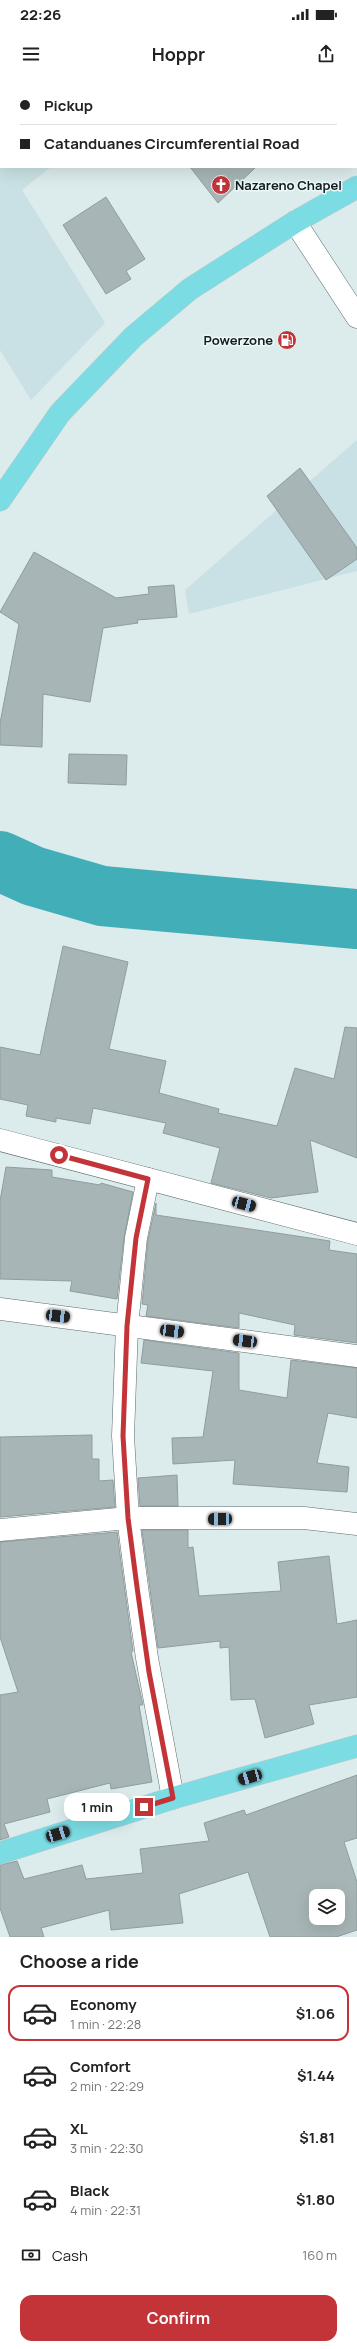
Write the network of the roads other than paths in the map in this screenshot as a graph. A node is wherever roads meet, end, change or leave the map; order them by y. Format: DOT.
graph roads {
  1 [pos="357,187"];
  2 [pos="295,222"];
  3 [pos="357,317"];
  4 [pos="0,500"];
  5 [pos="0,1140"];
  6 [pos="148,1179"];
  7 [pos="357,1234"];
  8 [pos="0,1309"];
  9 [pos="127,1326"];
  10 [pos="357,1356"];
  11 [pos="128,1518"];
  12 [pos="357,1524"];
  13 [pos="0,1530"];
  14 [pos="357,1746"];
  15 [pos="173,1798"];
  16 [pos="0,1852"];
  1 -- 2 [label="main road"];
  2 -- 3 [label="street"];
  2 -- 4 [label="main road"];
  5 -- 6 [label="street"];
  6 -- 7 [label="street"];
  6 -- 9 [label="street"];
  8 -- 9 [label="street"];
  9 -- 10 [label="street"];
  9 -- 11 [label="street"];
  11 -- 12 [label="street"];
  11 -- 13 [label="street"];
  11 -- 15 [label="street"];
  14 -- 15 [label="main road"];
  15 -- 16 [label="main road"];
}
